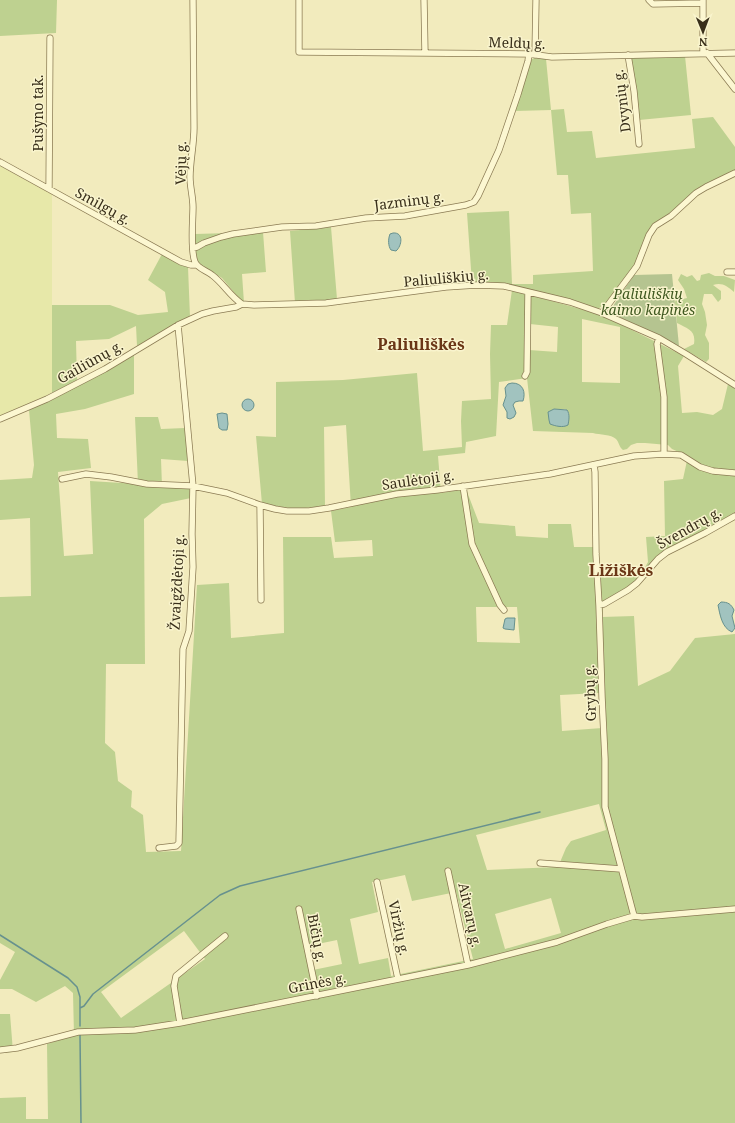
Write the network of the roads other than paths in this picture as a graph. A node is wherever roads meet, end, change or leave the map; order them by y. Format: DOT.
graph roads {
  1 [pos="193,0"];
  2 [pos="299,0"];
  3 [pos="424,0"];
  4 [pos="536,0"];
  5 [pos="649,0"];
  6 [pos="703,2"];
  7 [pos="50,38"];
  8 [pos="425,53"];
  9 [pos="705,53"];
  10 [pos="735,53"];
  11 [pos="528,54"];
  12 [pos="536,55"];
  13 [pos="628,55"];
  14 [pos="735,89"];
  15 [pos="639,144"];
  16 [pos="0,162"];
  17 [pos="735,173"];
  18 [pos="49,189"];
  19 [pos="193,248"];
  20 [pos="196,265"];
  21 [pos="727,272"];
  22 [pos="735,272"];
  23 [pos="528,292"];
  24 [pos="242,304"];
  25 [pos="602,313"];
  26 [pos="189,320"];
  27 [pos="178,325"];
  28 [pos="659,338"];
  29 [pos="525,376"];
  30 [pos="735,385"];
  31 [pos="0,419"];
  32 [pos="664,454"];
  33 [pos="594,465"];
  34 [pos="735,473"];
  35 [pos="62,479"];
  36 [pos="194,486"];
  37 [pos="463,486"];
  38 [pos="260,505"];
  39 [pos="735,516"];
  40 [pos="261,600"];
  41 [pos="599,605"];
  42 [pos="504,610"];
  43 [pos="159,848"];
  44 [pos="540,862"];
  45 [pos="622,869"];
  46 [pos="448,871"];
  47 [pos="377,882"];
  48 [pos="299,909"];
  49 [pos="735,909"];
  50 [pos="634,916"];
  51 [pos="225,936"];
  52 [pos="468,965"];
  53 [pos="398,979"];
  54 [pos="317,996"];
  55 [pos="180,1023"];
  56 [pos="0,1050"];
  1 -- 19 [label="street, Vėjų g."];
  2 -- 8 [label="street, Meldų g."];
  3 -- 8 [label="street"];
  4 -- 12 [label="street"];
  5 -- 6 [label="street"];
  6 -- 9 [label="street"];
  7 -- 18 [label="street, Pušyno tak."];
  8 -- 11 [label="street, Meldų g."];
  9 -- 10 [label="street, Meldų g."];
  9 -- 13 [label="street, Meldų g."];
  9 -- 14 [label="street"];
  11 -- 12 [label="street, Meldų g."];
  11 -- 19 [label="street, Jazminų g."];
  12 -- 13 [label="street, Meldų g."];
  13 -- 15 [label="street, Dvynių g."];
  16 -- 18 [label="street, Smilgų g."];
  17 -- 25 [label="street"];
  18 -- 20 [label="street, Smilgų g."];
  19 -- 20 [label="street, Vėjų g."];
  20 -- 24 [label="street"];
  21 -- 22 [label="street"];
  23 -- 24 [label="street, Paliuliškių g."];
  23 -- 25 [label="street, Paliuliškių g."];
  23 -- 29 [label="street"];
  24 -- 26 [label="street, Paliuliškių g."];
  25 -- 28 [label="street, Paliuliškių g."];
  26 -- 27 [label="street, Gailiūnų g."];
  27 -- 31 [label="street, Gailiūnų g."];
  27 -- 36 [label="street, Žvaigždėtoji g."];
  28 -- 30 [label="street, Paliuliškių g."];
  28 -- 32 [label="street"];
  32 -- 33 [label="street, Saulėtoji g."];
  32 -- 34 [label="street, Saulėtoji g."];
  33 -- 37 [label="street, Saulėtoji g."];
  33 -- 41 [label="street, Grybų g."];
  35 -- 36 [label="street, Saulėtoji g."];
  36 -- 38 [label="street, Saulėtoji g."];
  36 -- 43 [label="street, Žvaigždėtoji g."];
  37 -- 38 [label="street, Saulėtoji g."];
  37 -- 42 [label="street"];
  38 -- 40 [label="street"];
  39 -- 41 [label="street, Švendrų g."];
  41 -- 45 [label="street, Grybų g."];
  44 -- 45 [label="street"];
  45 -- 50 [label="street, Grybų g."];
  46 -- 52 [label="street, Aitvarų g."];
  47 -- 53 [label="street, Viržių g."];
  48 -- 54 [label="street, Bičių g."];
  49 -- 50 [label="street, Grinės g."];
  50 -- 52 [label="street, Grinės g."];
  51 -- 55 [label="street"];
  52 -- 53 [label="street, Grinės g."];
  53 -- 54 [label="street, Grinės g."];
  54 -- 55 [label="street, Grinės g."];
  55 -- 56 [label="street, Grinės g."];
}
